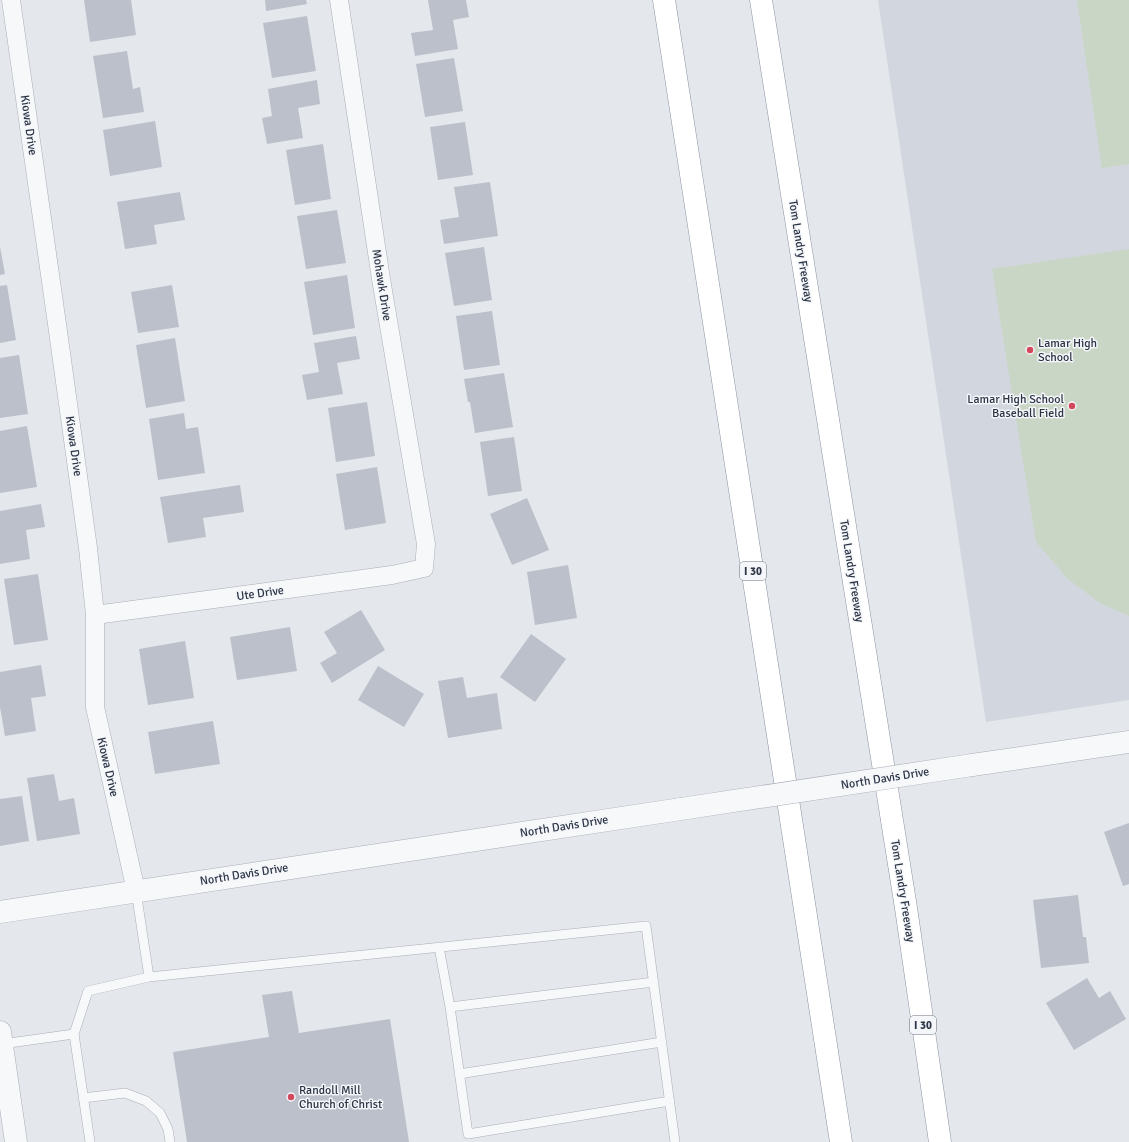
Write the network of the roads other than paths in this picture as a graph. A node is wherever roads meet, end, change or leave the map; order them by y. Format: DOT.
graph roads {
  1 [pos="11,0"];
  2 [pos="339,0"];
  3 [pos="664,0"];
  4 [pos="761,0"];
  5 [pos="424,568"];
  6 [pos="95,615"];
  7 [pos="1129,742"];
  8 [pos="136,890"];
  9 [pos="906,908"];
  10 [pos="0,912"];
  11 [pos="439,947"];
  12 [pos="149,977"];
  13 [pos="654,982"];
  14 [pos="450,1007"];
  15 [pos="74,1034"];
  16 [pos="1,1038"];
  17 [pos="662,1042"];
  18 [pos="459,1074"];
  19 [pos="83,1098"];
  20 [pos="670,1101"];
  21 [pos="468,1138"];
  22 [pos="16,1142"];
  23 [pos="90,1142"];
  24 [pos="170,1142"];
  25 [pos="675,1142"];
  26 [pos="841,1142"];
  27 [pos="940,1142"];
  28 [pos="954,1142"];
  1 -- 6 [label="street, Kiowa Drive"];
  2 -- 5 [label="street, Mohawk Drive"];
  3 -- 26 [label="highway, I 30"];
  4 -- 9 [label="highway, Tom Landry Freeway / I 30"];
  5 -- 6 [label="street, Ute Drive"];
  6 -- 8 [label="street, Kiowa Drive"];
  7 -- 8 [label="street, North Davis Drive, bridge"];
  8 -- 10 [label="street, North Davis Drive"];
  8 -- 12 [label="lane"];
  9 -- 27 [label="highway, Tom Landry Freeway / I 30"];
  9 -- 28 [label="highway"];
  11 -- 12 [label="lane"];
  11 -- 13 [label="lane"];
  11 -- 14 [label="lane"];
  12 -- 15 [label="lane"];
  13 -- 14 [label="lane"];
  13 -- 17 [label="lane"];
  14 -- 18 [label="lane"];
  15 -- 16 [label="lane"];
  15 -- 19 [label="lane"];
  16 -- 22 [label="street"];
  17 -- 18 [label="lane"];
  17 -- 20 [label="lane"];
  18 -- 21 [label="lane"];
  19 -- 23 [label="lane"];
  19 -- 24 [label="lane"];
  20 -- 21 [label="lane"];
  20 -- 25 [label="lane"];
}
